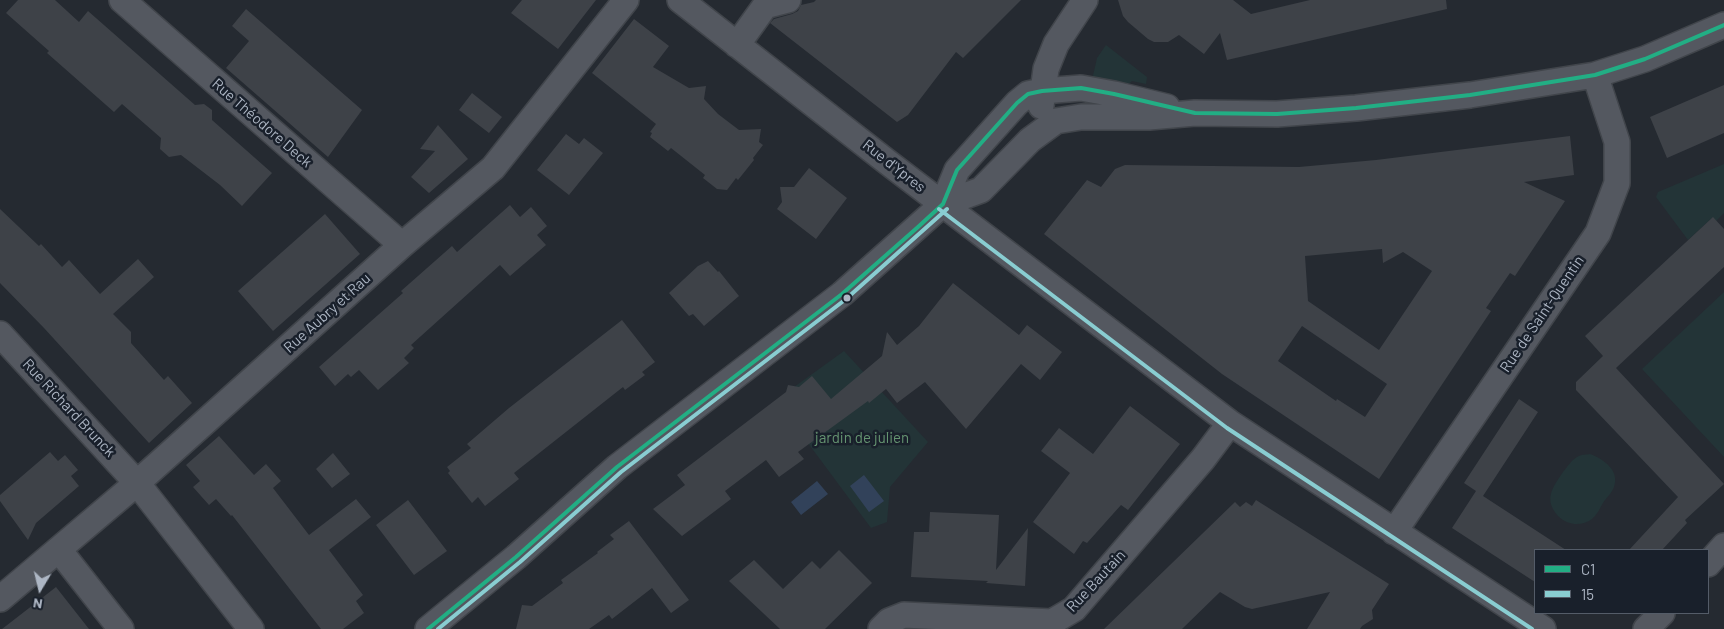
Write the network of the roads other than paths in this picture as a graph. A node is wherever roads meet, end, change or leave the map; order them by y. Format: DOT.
graph roads {
  1 [pos="122,0"];
  2 [pos="626,0"];
  3 [pos="680,0"];
  4 [pos="788,0"];
  5 [pos="1085,0"];
  6 [pos="1724,25"];
  7 [pos="737,44"];
  8 [pos="1595,75"];
  9 [pos="1042,91"];
  10 [pos="1195,113"];
  11 [pos="1030,140"];
  12 [pos="943,204"];
  13 [pos="402,246"];
  14 [pos="0,334"];
  15 [pos="1230,423"];
  16 [pos="137,483"];
  17 [pos="1394,532"];
  18 [pos="1724,546"];
  19 [pos="59,550"];
  20 [pos="1709,563"];
  21 [pos="0,599"];
  22 [pos="1661,614"];
  23 [pos="1053,626"];
  24 [pos="120,629"];
  25 [pos="250,629"];
  26 [pos="428,629"];
  27 [pos="881,629"];
  28 [pos="1543,629"];
  29 [pos="1646,629"];
  1 -- 13 [label="street, Rue Théodore Deck"];
  2 -- 13 [label="street, Rue Aubry et Rau"];
  3 -- 7 [label="street, Rue d'Ypres"];
  4 -- 7 [label="street"];
  5 -- 9 [label="street"];
  6 -- 8 [label="street"];
  7 -- 12 [label="street, Rue d'Ypres"];
  8 -- 10 [label="street"];
  8 -- 17 [label="street, Rue de Saint-Quentin"];
  9 -- 10 [label="street"];
  9 -- 11 [label="street"];
  9 -- 12 [label="street"];
  10 -- 11 [label="street"];
  11 -- 12 [label="street"];
  12 -- 15 [label="street, Rue d'Ypres"];
  12 -- 26 [label="street"];
  13 -- 16 [label="street, Rue Aubry et Rau"];
  14 -- 16 [label="street, Rue Richard Brunck"];
  15 -- 17 [label="street, Rue d'Ypres"];
  15 -- 23 [label="street, Rue Bautain"];
  16 -- 19 [label="street, Rue Aubry et Rau"];
  16 -- 25 [label="street, Rue Richard Brunck"];
  17 -- 28 [label="street, Rue d'Ypres"];
  18 -- 20 [label="street"];
  19 -- 21 [label="street, Rue Aubry et Rau"];
  19 -- 24 [label="street"];
  22 -- 29 [label="street"];
  23 -- 27 [label="street, Rue Bautain"];
}
